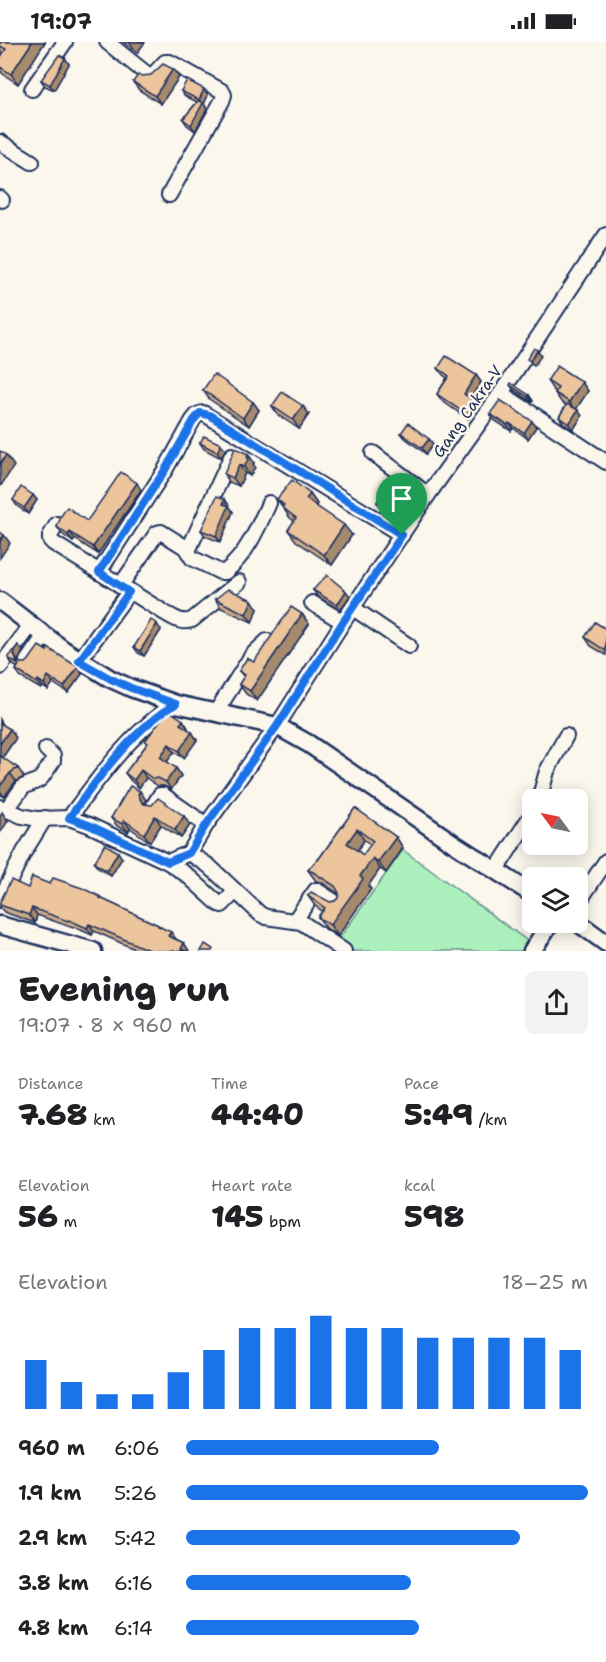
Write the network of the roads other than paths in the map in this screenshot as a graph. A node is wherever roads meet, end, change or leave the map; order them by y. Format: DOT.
graph roads {
  1 [pos="65,42"];
  2 [pos="107,42"];
  3 [pos="33,89"];
  4 [pos="0,142"];
  5 [pos="32,162"];
  6 [pos="169,195"];
  7 [pos="606,235"];
  8 [pos="501,393"];
  9 [pos="373,453"];
  10 [pos="232,455"];
  11 [pos="606,462"];
  12 [pos="428,495"];
  13 [pos="269,502"];
  14 [pos="57,524"];
  15 [pos="402,535"];
  16 [pos="188,552"];
  17 [pos="99,572"];
  18 [pos="239,582"];
  19 [pos="124,589"];
  20 [pos="0,601"];
  21 [pos="312,603"];
  22 [pos="353,608"];
  23 [pos="343,622"];
  24 [pos="31,625"];
  25 [pos="45,635"];
  26 [pos="267,641"];
  27 [pos="410,646"];
  28 [pos="27,661"];
  29 [pos="79,661"];
  30 [pos="0,667"];
  31 [pos="176,704"];
  32 [pos="216,712"];
  33 [pos="277,726"];
  34 [pos="566,736"];
  35 [pos="46,749"];
  36 [pos="542,789"];
  37 [pos="154,805"];
  38 [pos="3,808"];
  39 [pos="69,818"];
  40 [pos="45,819"];
  41 [pos="206,825"];
  42 [pos="522,830"];
  43 [pos="189,853"];
  44 [pos="606,861"];
  45 [pos="168,862"];
  46 [pos="496,870"];
  47 [pos="522,887"];
  48 [pos="588,888"];
  49 [pos="236,892"];
  50 [pos="0,900"];
  51 [pos="338,904"];
  52 [pos="295,920"];
  53 [pos="0,925"];
  54 [pos="588,930"];
  55 [pos="544,933"];
  56 [pos="606,943"];
  57 [pos="68,948"];
  58 [pos="93,951"];
  59 [pos="344,951"];
  60 [pos="532,951"];
  1 -- 3 [label="street"];
  2 -- 6 [label="street"];
  4 -- 5 [label="street"];
  7 -- 8 [label="street, Gang Cakra-V"];
  8 -- 11 [label="street"];
  8 -- 12 [label="street, Gang Cakra-V"];
  9 -- 12 [label="street"];
  10 -- 16 [label="street"];
  12 -- 15 [label="street, Gang Cakra-V"];
  13 -- 16 [label="street"];
  14 -- 17 [label="street"];
  15 -- 17 [label="street"];
  15 -- 22 [label="street, Gang Cakra-V"];
  16 -- 19 [label="street"];
  17 -- 19 [label="street"];
  18 -- 19 [label="street"];
  19 -- 29 [label="street"];
  20 -- 24 [label="main road"];
  21 -- 23 [label="street"];
  22 -- 23 [label="street, Gang Cakra-V"];
  22 -- 27 [label="street"];
  23 -- 33 [label="street, Gang Cakra-V"];
  24 -- 25 [label="main road"];
  24 -- 30 [label="street"];
  25 -- 28 [label="street"];
  25 -- 29 [label="main road"];
  26 -- 32 [label="street"];
  29 -- 31 [label="main road"];
  31 -- 32 [label="main road"];
  31 -- 39 [label="street"];
  32 -- 33 [label="main road"];
  33 -- 41 [label="street, Gang Cakra-V"];
  33 -- 46 [label="main road"];
  34 -- 36 [label="street"];
  35 -- 38 [label="street"];
  37 -- 41 [label="street"];
  38 -- 40 [label="street"];
  39 -- 40 [label="street"];
  39 -- 45 [label="street"];
  40 -- 50 [label="street"];
  41 -- 43 [label="street, Gang Cakra-V"];
  42 -- 46 [label="street"];
  43 -- 45 [label="street"];
  43 -- 49 [label="street"];
  44 -- 48 [label="street"];
  45 -- 49 [label="street"];
  46 -- 47 [label="main road"];
  49 -- 52 [label="street"];
  51 -- 52 [label="street"];
  52 -- 59 [label="street"];
  53 -- 57 [label="main road"];
  54 -- 56 [label="main road"];
  55 -- 60 [label="main road"];
  57 -- 58 [label="main road"];
}
